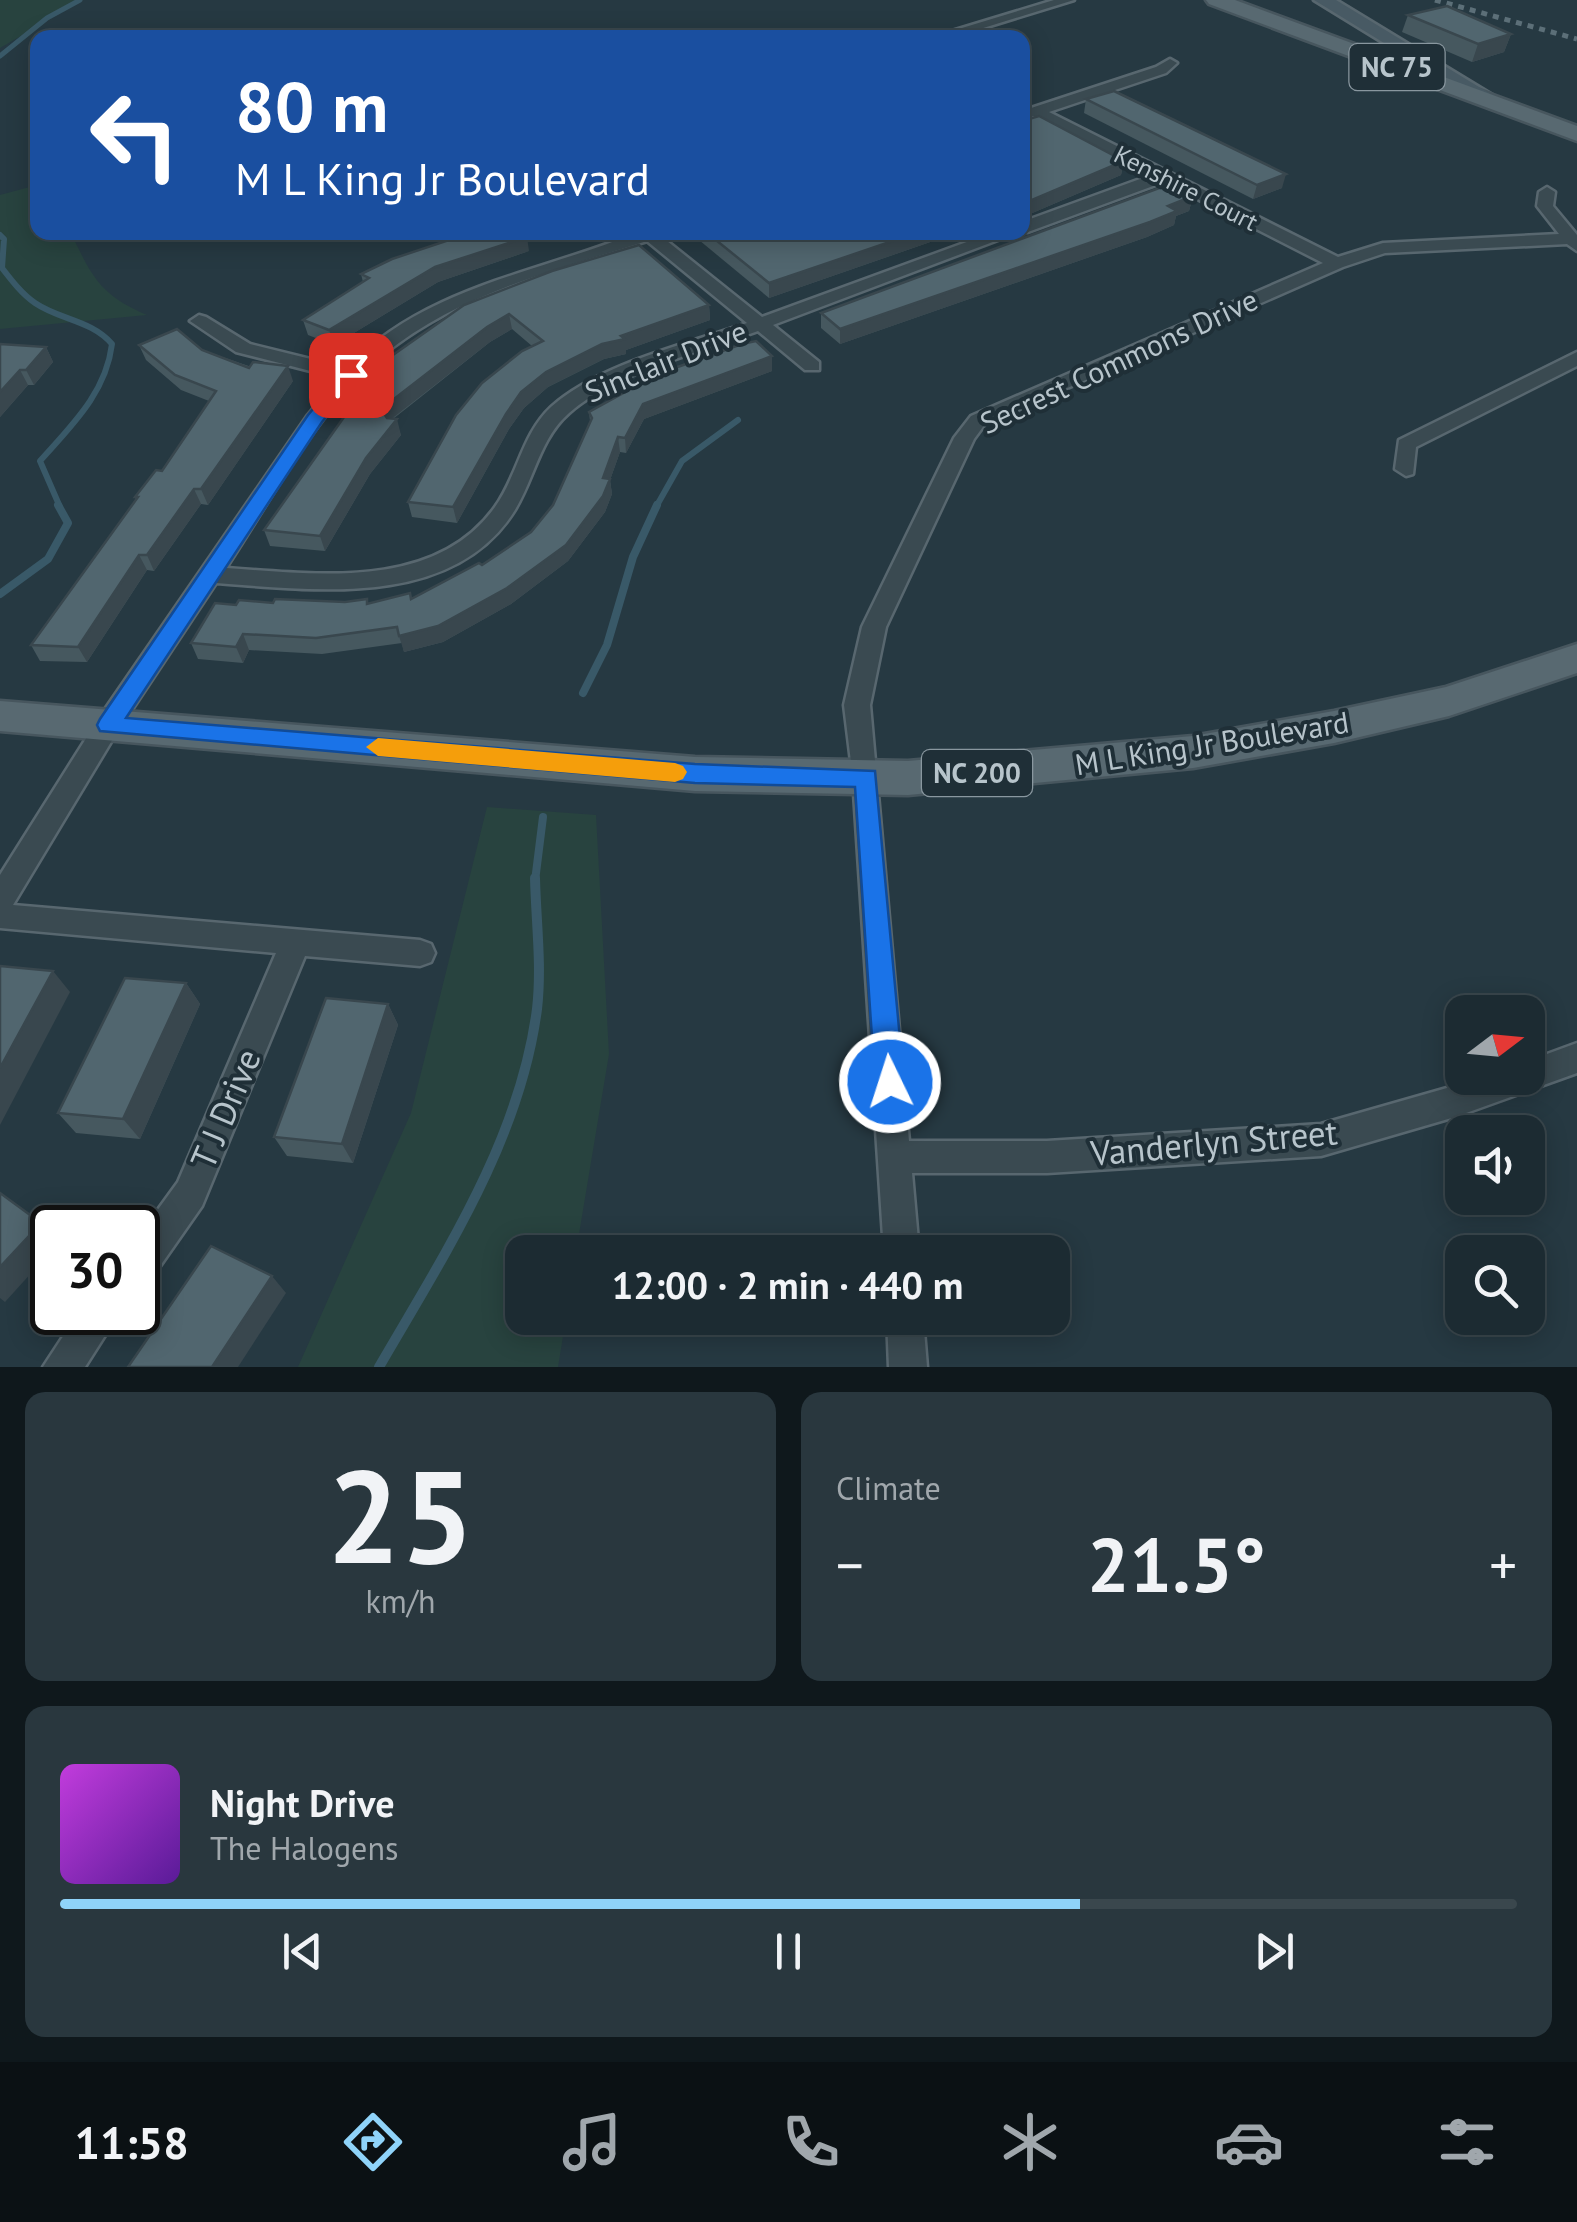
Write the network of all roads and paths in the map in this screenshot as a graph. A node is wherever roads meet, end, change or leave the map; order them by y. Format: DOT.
graph roads {
  1 [pos="1068,0"];
  2 [pos="1216,0"];
  3 [pos="1323,0"];
  4 [pos="963,30"];
  5 [pos="1170,63"];
  6 [pos="1496,104"];
  7 [pos="1030,113"];
  8 [pos="1030,113"];
  9 [pos="1577,134"];
  10 [pos="1164,176"];
  11 [pos="1546,192"];
  12 [pos="1030,225"];
  13 [pos="630,240"];
  14 [pos="659,240"];
  15 [pos="989,240"];
  16 [pos="1574,242"];
  17 [pos="1337,263"];
  18 [pos="199,322"];
  19 [pos="760,324"];
  20 [pos="1577,358"];
  21 [pos="812,366"];
  22 [pos="351,375"];
  23 [pos="1406,469"];
  24 [pos="210,574"];
  25 [pos="1577,658"];
  26 [pos="0,716"];
  27 [pos="108,725"];
  28 [pos="866,778"];
  29 [pos="0,900"];
  30 [pos="0,916"];
  31 [pos="296,942"];
  32 [pos="420,953"];
  33 [pos="1577,1058"];
  34 [pos="1545,1070"];
  35 [pos="1475,1095"];
  36 [pos="896,1158"];
  37 [pos="900,1235"];
  38 [pos="160,1236"];
  39 [pos="85,1335"];
  40 [pos="906,1335"];
  41 [pos="62,1367"];
  42 [pos="908,1367"];
  1 -- 4 [label="street"];
  2 -- 6 [label="main road, NC 75"];
  3 -- 6 [label="main road"];
  5 -- 7 [label="street"];
  6 -- 9 [label="main road, NC 75"];
  8 -- 10 [label="street, Kenshire Court"];
  10 -- 12 [label="street"];
  10 -- 17 [label="street, Kenshire Court"];
  11 -- 16 [label="street"];
  13 -- 22 [label="street"];
  14 -- 19 [label="street"];
  15 -- 19 [label="street, Sinclair Drive"];
  16 -- 17 [label="street, Secrest Commons Drive"];
  17 -- 28 [label="street, Secrest Commons Drive"];
  18 -- 22 [label="street"];
  19 -- 21 [label="street"];
  19 -- 24 [label="street, Sinclair Drive"];
  20 -- 23 [label="street"];
  22 -- 24 [label="street"];
  24 -- 27 [label="street"];
  25 -- 28 [label="main road, M L King Jr Boulevard / NC 200"];
  26 -- 27 [label="main road, M L King Jr Boulevard / NC 200"];
  27 -- 28 [label="main road, M L King Jr Boulevard / NC 200"];
  27 -- 29 [label="street"];
  28 -- 36 [label="street, Secrest Commons Drive"];
  30 -- 31 [label="street"];
  31 -- 32 [label="street"];
  31 -- 38 [label="street, T J Drive"];
  33 -- 34 [label="street, Vanderlyn Street"];
  35 -- 36 [label="street, Vanderlyn Street"];
  36 -- 37 [label="street, Secrest Commons Drive"];
  39 -- 41 [label="street"];
  40 -- 42 [label="street"];
}
